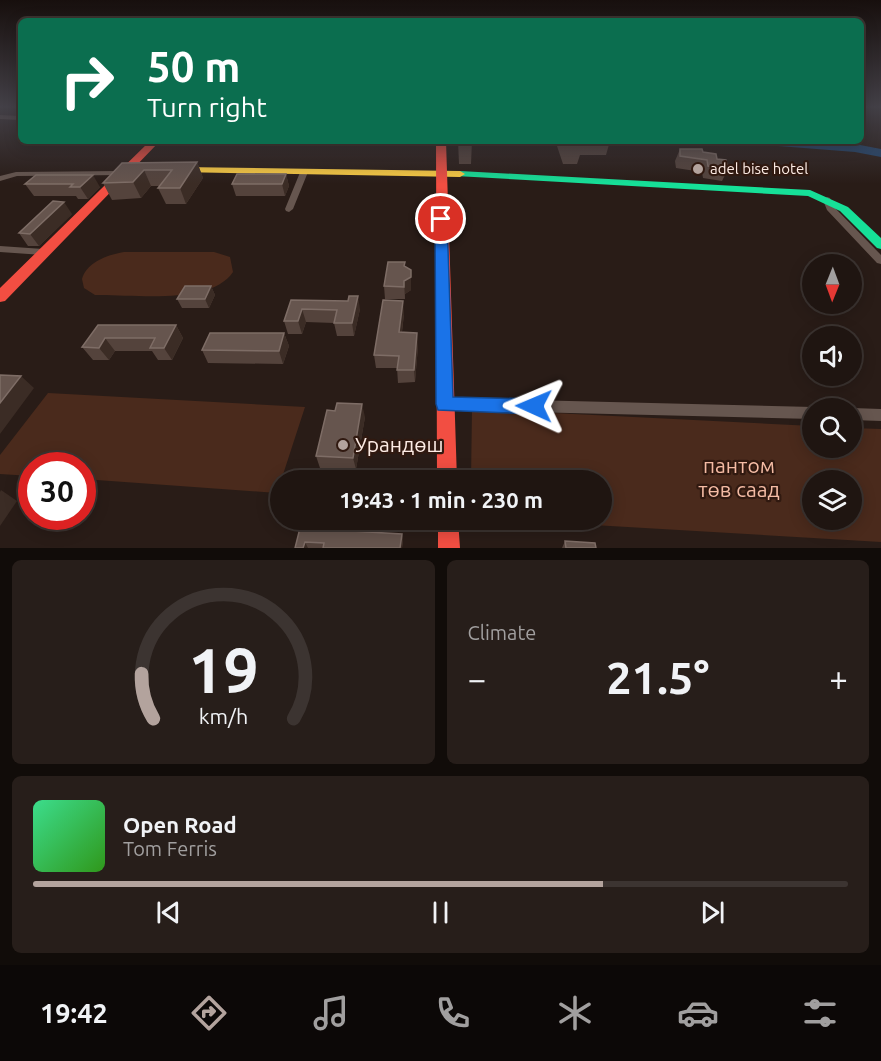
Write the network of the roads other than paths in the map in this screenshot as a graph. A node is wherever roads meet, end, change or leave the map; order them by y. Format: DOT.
graph roads {
  1 [pos="152,144"];
  2 [pos="441,144"];
  3 [pos="149,169"];
  4 [pos="173,169"];
  5 [pos="123,171"];
  6 [pos="304,172"];
  7 [pos="440,173"];
  8 [pos="0,178"];
  9 [pos="827,200"];
  10 [pos="290,208"];
  11 [pos="881,245"];
  12 [pos="0,249"];
  13 [pos="44,252"];
  14 [pos="881,261"];
  15 [pos="0,297"];
  16 [pos="445,404"];
  17 [pos="802,413"];
  18 [pos="862,414"];
  19 [pos="881,415"];
  20 [pos="447,470"];
  21 [pos="448,530"];
  22 [pos="449,548"];
  1 -- 5 [label="street"];
  2 -- 7 [label="street"];
  3 -- 5 [label="street"];
  4 -- 6 [label="street"];
  5 -- 8 [label="street"];
  5 -- 13 [label="street"];
  6 -- 7 [label="street"];
  6 -- 10 [label="street"];
  7 -- 9 [label="street"];
  7 -- 16 [label="street"];
  9 -- 11 [label="street"];
  9 -- 14 [label="street"];
  12 -- 13 [label="street"];
  13 -- 15 [label="street"];
  16 -- 17 [label="street"];
  16 -- 20 [label="street"];
  18 -- 19 [label="street"];
  21 -- 22 [label="street"];
}
